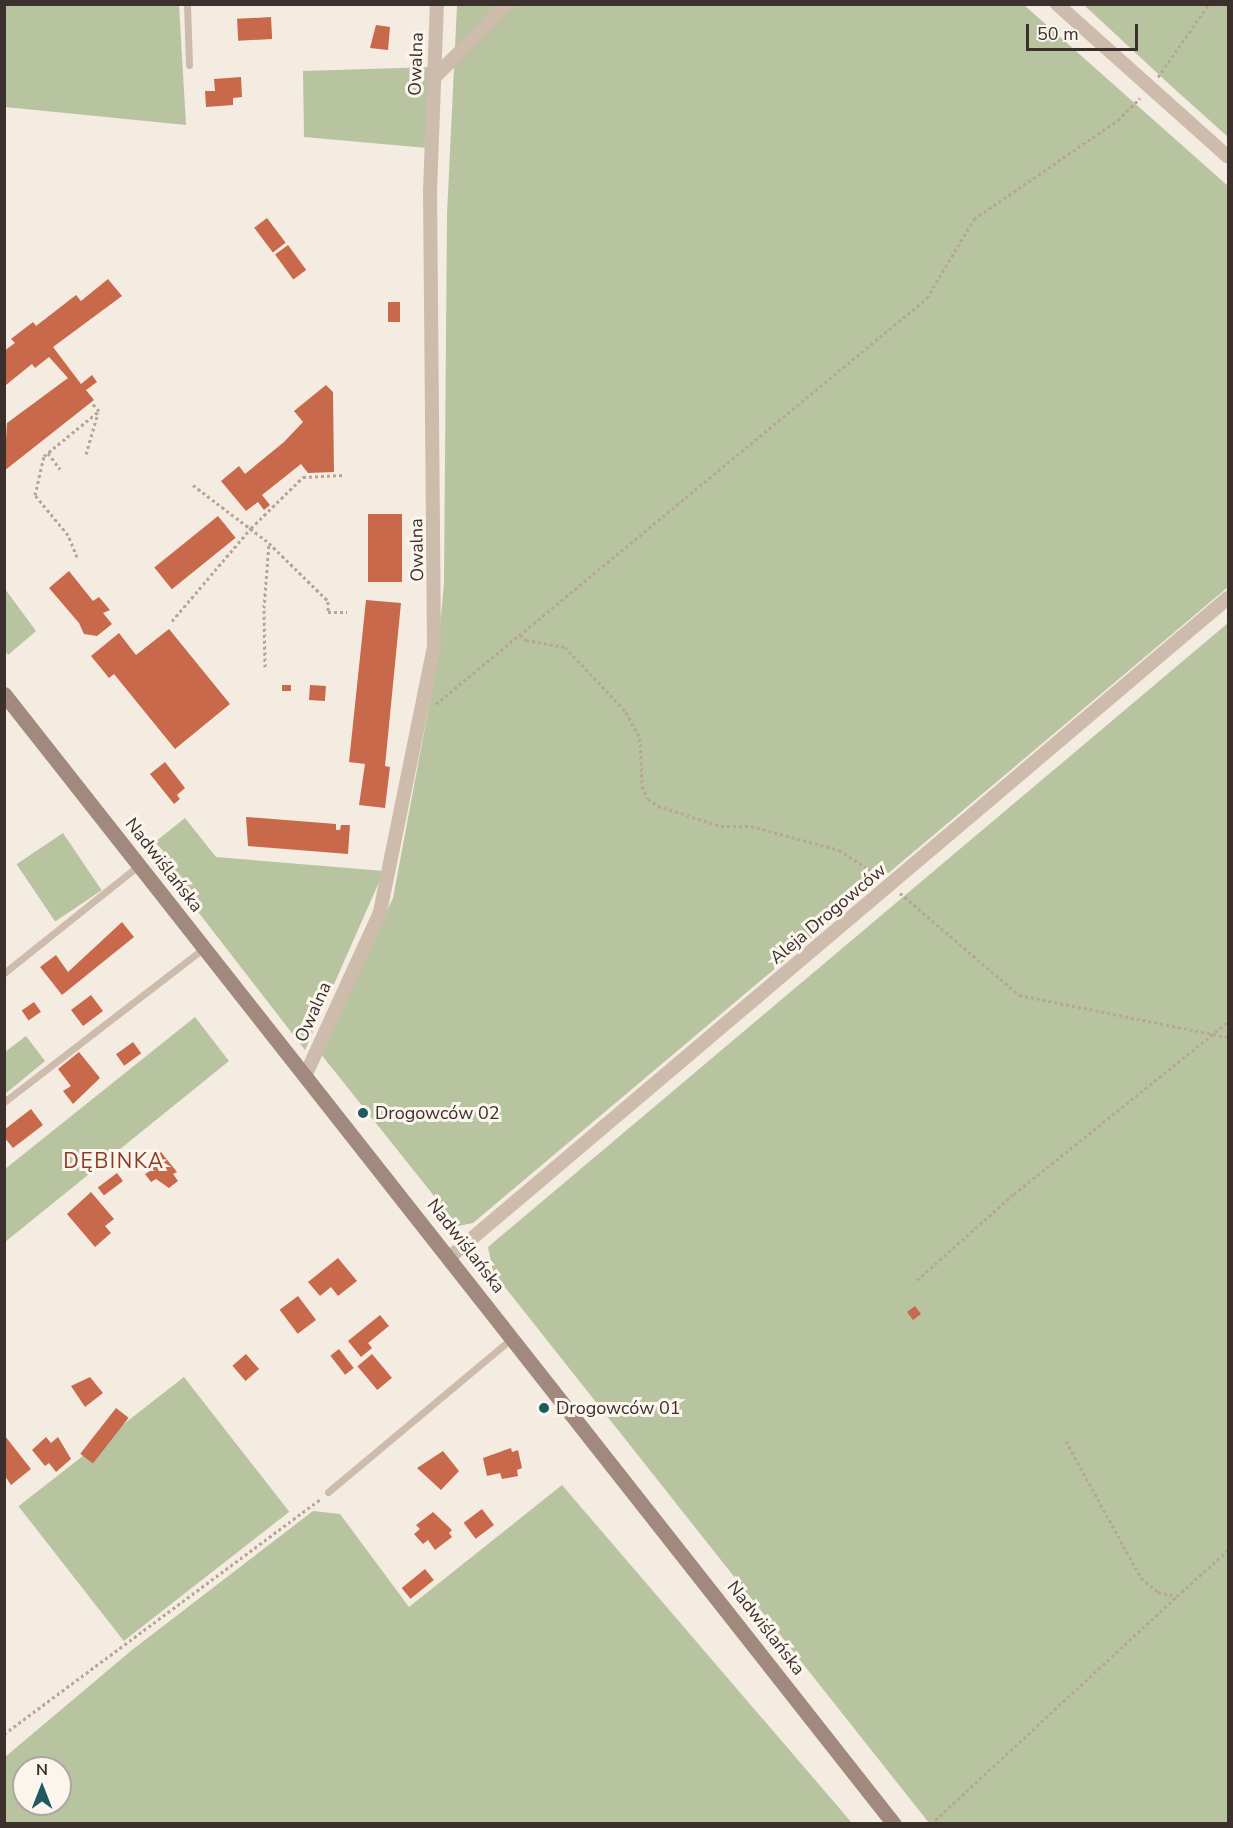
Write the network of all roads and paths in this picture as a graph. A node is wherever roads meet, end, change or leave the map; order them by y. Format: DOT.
graph roads {
  1 [pos="187,4"];
  2 [pos="436,4"];
  3 [pos="507,4"];
  4 [pos="1057,4"];
  5 [pos="1209,4"];
  6 [pos="189,64"];
  7 [pos="433,79"];
  8 [pos="1151,87"];
  9 [pos="1228,157"];
  10 [pos="92,403"];
  11 [pos="99,411"];
  12 [pos="48,453"];
  13 [pos="86,454"];
  14 [pos="60,469"];
  15 [pos="344,475"];
  16 [pos="193,485"];
  17 [pos="251,528"];
  18 [pos="269,543"];
  19 [pos="77,557"];
  20 [pos="1228,598"];
  21 [pos="347,612"];
  22 [pos="172,621"];
  23 [pos="520,634"];
  24 [pos="265,667"];
  25 [pos="4,694"];
  26 [pos="420,718"];
  27 [pos="139,865"];
  28 [pos="890,885"];
  29 [pos="205,948"];
  30 [pos="4,973"];
  31 [pos="1228,1022"];
  32 [pos="1211,1033"];
  33 [pos="1228,1037"];
  34 [pos="306,1074"];
  35 [pos="4,1102"];
  36 [pos="450,1257"];
  37 [pos="917,1280"];
  38 [pos="513,1338"];
  39 [pos="1066,1441"];
  40 [pos="328,1492"];
  41 [pos="1228,1550"];
  42 [pos="1177,1596"];
  43 [pos="4,1734"];
  44 [pos="894,1824"];
  45 [pos="931,1824"];
  1 -- 6 [label="lane"];
  2 -- 7 [label="street, Owalna"];
  3 -- 7 [label="street"];
  4 -- 8 [label="street"];
  5 -- 8 [label="path"];
  7 -- 26 [label="street, Owalna"];
  8 -- 9 [label="street"];
  8 -- 23 [label="path"];
  10 -- 11 [label="path"];
  11 -- 12 [label="path"];
  11 -- 13 [label="path"];
  12 -- 14 [label="path"];
  12 -- 19 [label="path"];
  15 -- 17 [label="path"];
  16 -- 17 [label="path"];
  17 -- 18 [label="path"];
  17 -- 22 [label="path"];
  18 -- 21 [label="path"];
  18 -- 24 [label="path"];
  20 -- 28 [label="street, Aleja Drogowców"];
  23 -- 26 [label="path"];
  23 -- 28 [label="path"];
  25 -- 27 [label="main road, Nadwiślańska"];
  26 -- 34 [label="street, Owalna"];
  27 -- 29 [label="main road, Nadwiślańska"];
  27 -- 30 [label="lane"];
  28 -- 32 [label="path"];
  28 -- 36 [label="street, Aleja Drogowców"];
  29 -- 34 [label="main road, Nadwiślańska"];
  29 -- 35 [label="lane"];
  31 -- 32 [label="path"];
  32 -- 33 [label="path"];
  32 -- 37 [label="path"];
  34 -- 36 [label="main road, Nadwiślańska"];
  36 -- 38 [label="main road, Nadwiślańska"];
  38 -- 40 [label="lane"];
  38 -- 44 [label="main road, Nadwiślańska"];
  39 -- 42 [label="path"];
  40 -- 43 [label="path"];
  41 -- 42 [label="path"];
  42 -- 45 [label="path"];
}
